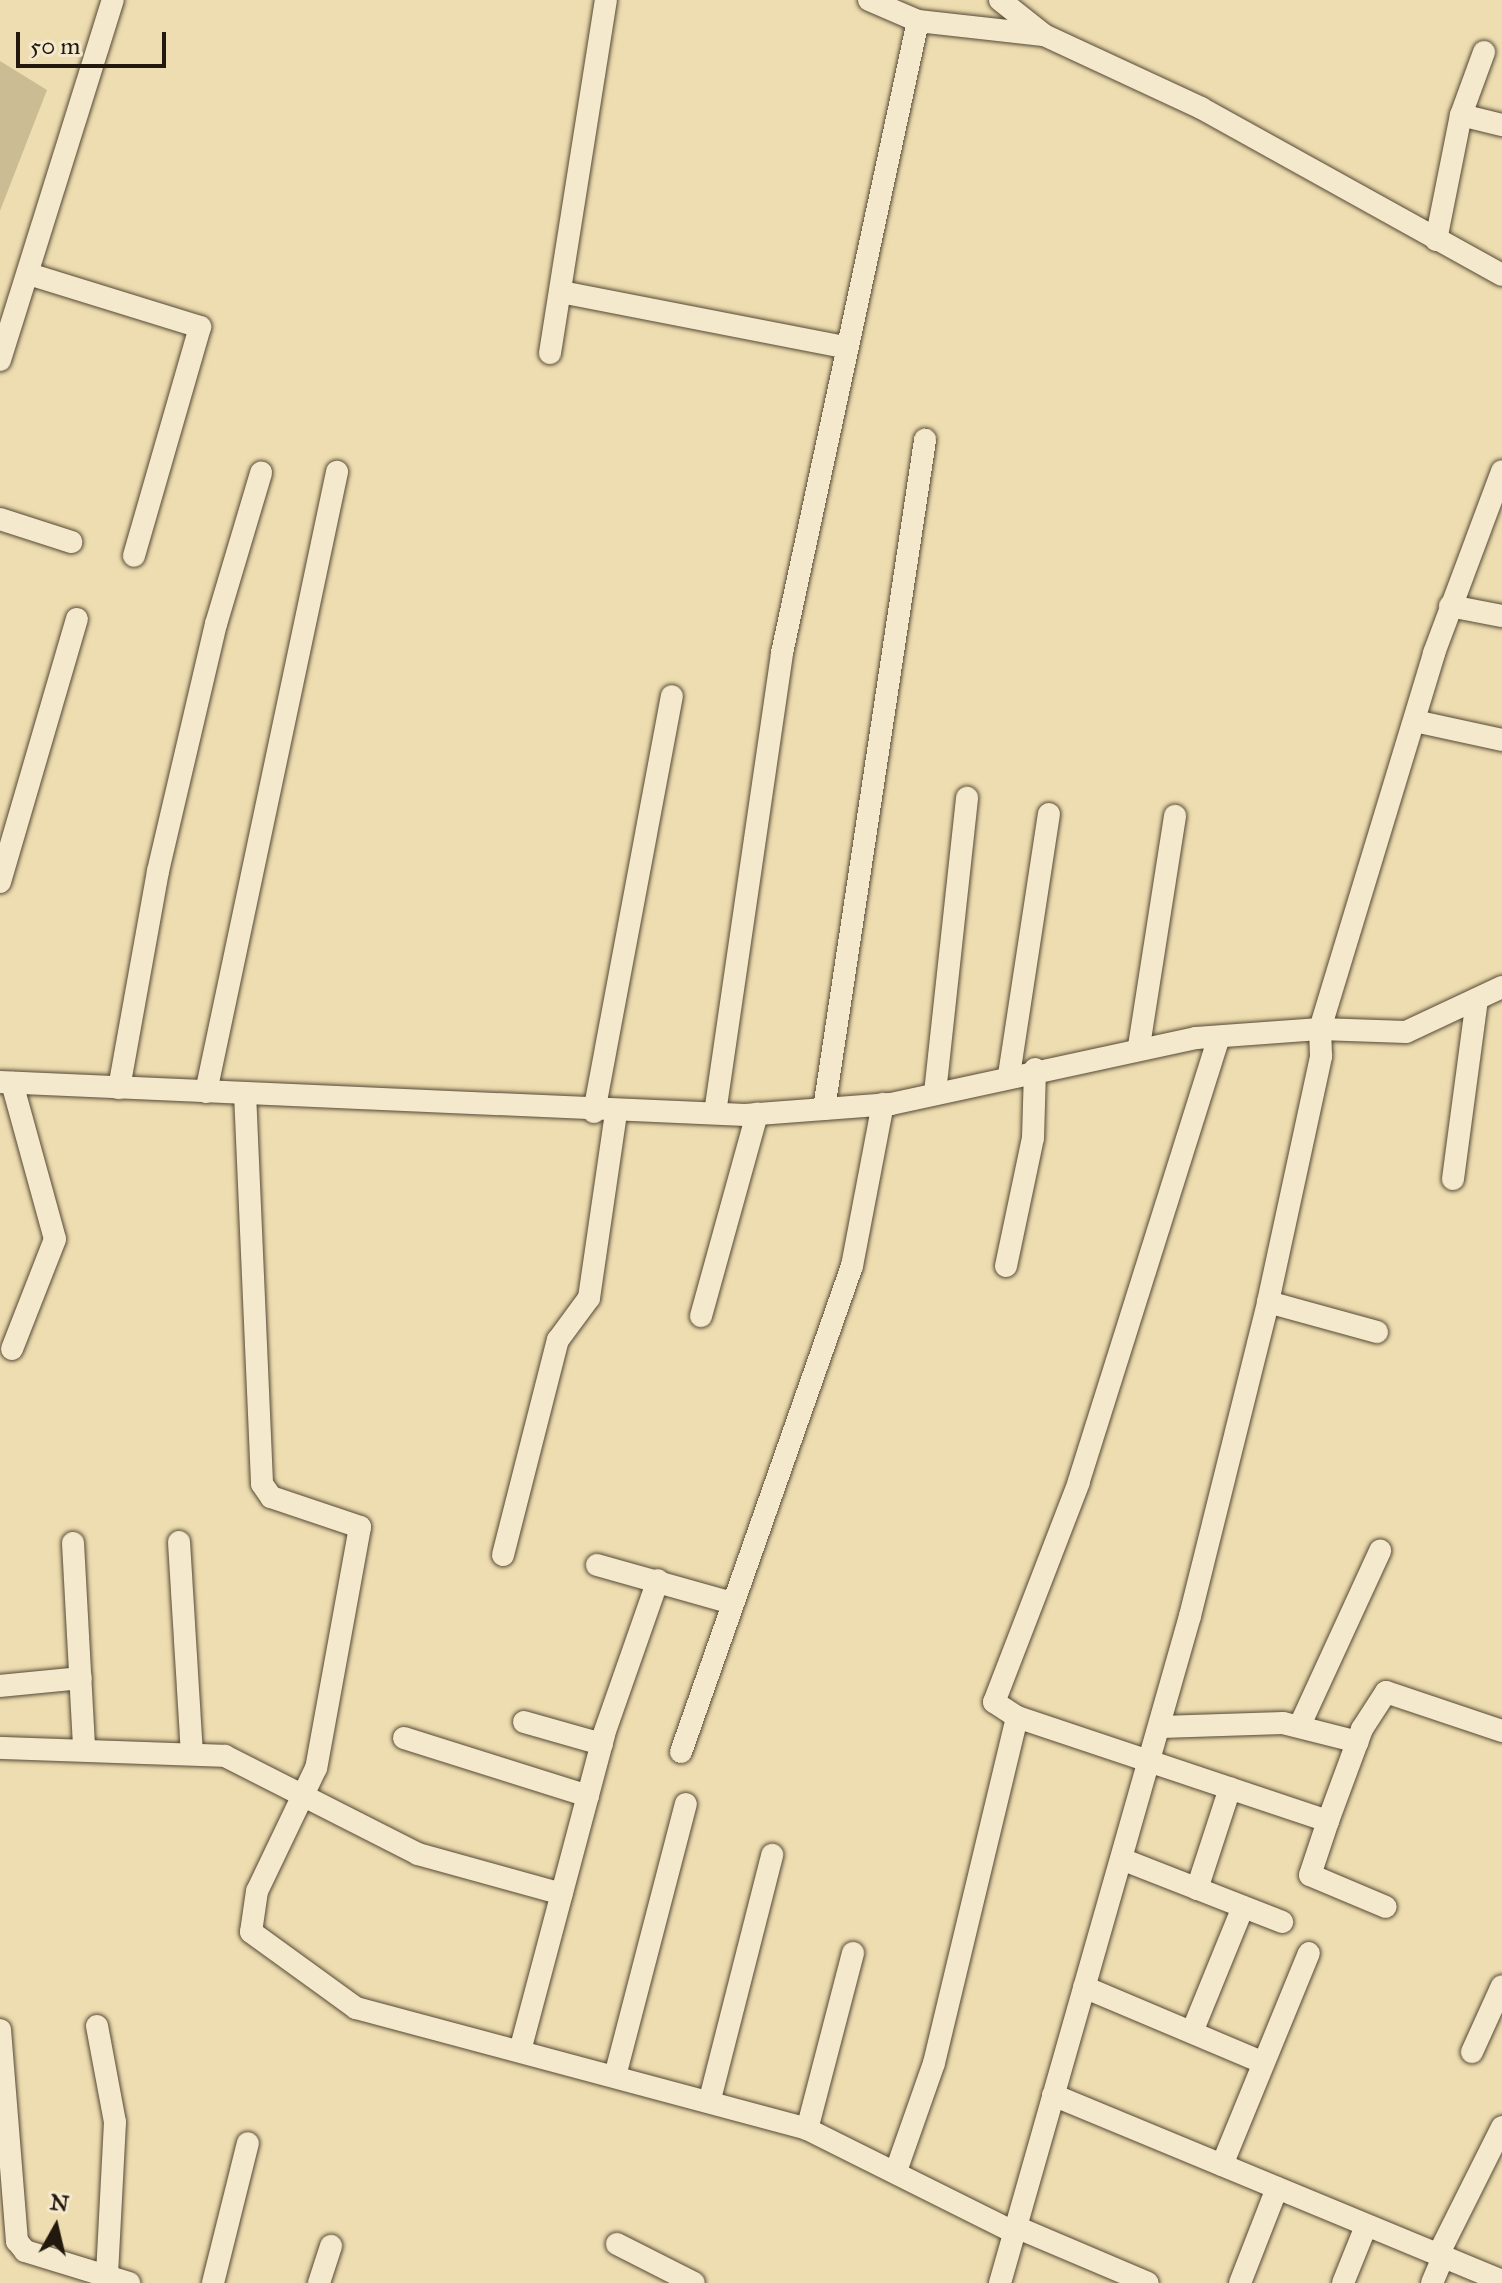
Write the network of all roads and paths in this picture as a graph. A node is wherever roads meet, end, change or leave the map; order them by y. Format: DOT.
graph roads {
  1 [pos="113,0"];
  2 [pos="606,0"];
  3 [pos="869,0"];
  4 [pos="1000,0"];
  5 [pos="918,21"];
  6 [pos="1044,35"];
  7 [pos="1484,52"];
  8 [pos="1461,115"];
  9 [pos="1502,125"];
  10 [pos="1436,240"];
  11 [pos="32,275"];
  12 [pos="1502,275"];
  13 [pos="561,292"];
  14 [pos="843,347"];
  15 [pos="550,353"];
  16 [pos="0,360"];
  17 [pos="925,440"];
  18 [pos="1502,471"];
  19 [pos="337,472"];
  20 [pos="261,473"];
  21 [pos="0,519"];
  22 [pos="71,542"];
  23 [pos="134,556"];
  24 [pos="1450,606"];
  25 [pos="1502,616"];
  26 [pos="77,619"];
  27 [pos="672,696"];
  28 [pos="1415,721"];
  29 [pos="1502,740"];
  30 [pos="967,798"];
  31 [pos="1049,814"];
  32 [pos="1175,816"];
  33 [pos="0,882"];
  34 [pos="1502,987"];
  35 [pos="1477,1000"];
  36 [pos="1320,1029"];
  37 [pos="1218,1040"];
  38 [pos="1139,1046"];
  39 [pos="1035,1069"];
  40 [pos="1009,1075"];
  41 [pos="6,1083"];
  42 [pos="119,1088"];
  43 [pos="206,1092"];
  44 [pos="245,1093"];
  45 [pos="935,1093"];
  46 [pos="883,1104"];
  47 [pos="824,1109"];
  48 [pos="605,1112"];
  49 [pos="715,1113"];
  50 [pos="757,1114"];
  51 [pos="1453,1179"];
  52 [pos="1006,1266"];
  53 [pos="1268,1302"];
  54 [pos="701,1316"];
  55 [pos="1377,1332"];
  56 [pos="12,1349"];
  57 [pos="179,1542"];
  58 [pos="73,1543"];
  59 [pos="1380,1551"];
  60 [pos="503,1555"];
  61 [pos="597,1565"];
  62 [pos="658,1580"];
  63 [pos="732,1603"];
  64 [pos="81,1678"];
  65 [pos="0,1686"];
  66 [pos="1017,1717"];
  67 [pos="524,1722"];
  68 [pos="1300,1725"];
  69 [pos="1161,1727"];
  70 [pos="1502,1731"];
  71 [pos="404,1738"];
  72 [pos="1358,1742"];
  73 [pos="602,1744"];
  74 [pos="84,1747"];
  75 [pos="0,1748"];
  76 [pos="681,1752"];
  77 [pos="192,1754"];
  78 [pos="1153,1762"];
  79 [pos="1230,1788"];
  80 [pos="588,1796"];
  81 [pos="304,1797"];
  82 [pos="686,1804"];
  83 [pos="1328,1821"];
  84 [pos="772,1855"];
  85 [pos="1124,1860"];
  86 [pos="1197,1889"];
  87 [pos="562,1894"];
  88 [pos="1243,1907"];
  89 [pos="1386,1907"];
  90 [pos="1282,1922"];
  91 [pos="853,1953"];
  92 [pos="1309,1953"];
  93 [pos="1502,1986"];
  94 [pos="1084,1987"];
  95 [pos="97,2026"];
  96 [pos="0,2030"];
  97 [pos="1192,2032"];
  98 [pos="521,2047"];
  99 [pos="1472,2052"];
  100 [pos="1264,2063"];
  101 [pos="615,2076"];
  102 [pos="1053,2095"];
  103 [pos="710,2099"];
  104 [pos="1502,2127"];
  105 [pos="807,2129"];
  106 [pos="248,2143"];
  107 [pos="1222,2165"];
  108 [pos="896,2171"];
  109 [pos="1277,2188"];
  110 [pos="1366,2226"];
  111 [pos="1015,2230"];
  112 [pos="617,2244"];
  113 [pos="331,2246"];
  114 [pos="1441,2256"];
  115 [pos="107,2273"];
  116 [pos="666,2276"];
  117 [pos="1502,2281"];
  118 [pos="129,2283"];
  119 [pos="213,2283"];
  120 [pos="319,2283"];
  121 [pos="694,2283"];
  122 [pos="1000,2283"];
  123 [pos="1148,2283"];
  124 [pos="1240,2283"];
  125 [pos="1343,2283"];
  126 [pos="1432,2283"];
  1 -- 11 [label="street"];
  2 -- 13 [label="street"];
  3 -- 5 [label="street"];
  4 -- 6 [label="street"];
  5 -- 6 [label="street"];
  5 -- 14 [label="street"];
  6 -- 10 [label="street"];
  7 -- 8 [label="street"];
  8 -- 9 [label="street"];
  8 -- 10 [label="street"];
  10 -- 12 [label="street"];
  11 -- 16 [label="street"];
  11 -- 23 [label="street"];
  13 -- 14 [label="street"];
  13 -- 15 [label="street"];
  14 -- 49 [label="street"];
  17 -- 47 [label="street"];
  18 -- 24 [label="street"];
  19 -- 43 [label="street"];
  20 -- 42 [label="street"];
  21 -- 22 [label="street"];
  24 -- 25 [label="street"];
  24 -- 28 [label="street"];
  26 -- 33 [label="street"];
  27 -- 48 [label="street"];
  28 -- 29 [label="street"];
  28 -- 36 [label="street"];
  30 -- 45 [label="street"];
  31 -- 40 [label="street"];
  32 -- 38 [label="street"];
  34 -- 35 [label="street"];
  35 -- 36 [label="street"];
  35 -- 51 [label="street"];
  36 -- 37 [label="street"];
  36 -- 53 [label="street"];
  37 -- 38 [label="street"];
  37 -- 66 [label="street"];
  38 -- 39 [label="street"];
  39 -- 40 [label="street"];
  39 -- 52 [label="street"];
  40 -- 45 [label="street"];
  41 -- 42 [label="street"];
  41 -- 56 [label="street"];
  42 -- 43 [label="street"];
  43 -- 44 [label="street"];
  44 -- 48 [label="street"];
  44 -- 81 [label="street"];
  45 -- 46 [label="street"];
  46 -- 47 [label="street"];
  46 -- 63 [label="street"];
  47 -- 50 [label="street"];
  48 -- 49 [label="street"];
  48 -- 60 [label="street"];
  49 -- 50 [label="street"];
  50 -- 54 [label="street"];
  53 -- 55 [label="street"];
  53 -- 69 [label="street"];
  57 -- 77 [label="street"];
  58 -- 64 [label="street"];
  59 -- 68 [label="street"];
  61 -- 62 [label="street"];
  62 -- 63 [label="street"];
  62 -- 73 [label="street"];
  63 -- 76 [label="street"];
  64 -- 65 [label="street"];
  64 -- 74 [label="street"];
  66 -- 78 [label="street"];
  66 -- 108 [label="street"];
  67 -- 73 [label="street"];
  68 -- 69 [label="street"];
  68 -- 72 [label="street"];
  69 -- 78 [label="street"];
  70 -- 72 [label="street"];
  71 -- 80 [label="street"];
  72 -- 83 [label="street"];
  73 -- 80 [label="street"];
  74 -- 75 [label="street"];
  74 -- 77 [label="street"];
  77 -- 81 [label="street"];
  78 -- 79 [label="street"];
  78 -- 85 [label="street"];
  79 -- 83 [label="street"];
  79 -- 86 [label="street"];
  80 -- 87 [label="street"];
  81 -- 87 [label="street"];
  81 -- 98 [label="street"];
  82 -- 101 [label="street"];
  83 -- 89 [label="street"];
  84 -- 103 [label="street"];
  85 -- 86 [label="street"];
  85 -- 94 [label="street"];
  86 -- 88 [label="street"];
  87 -- 98 [label="street"];
  88 -- 90 [label="street"];
  88 -- 97 [label="street"];
  91 -- 105 [label="street"];
  92 -- 100 [label="street"];
  93 -- 99 [label="street"];
  94 -- 97 [label="street"];
  94 -- 102 [label="street"];
  95 -- 115 [label="street"];
  96 -- 115 [label="street"];
  97 -- 100 [label="street"];
  98 -- 101 [label="street"];
  100 -- 107 [label="street"];
  101 -- 103 [label="street"];
  102 -- 107 [label="street"];
  102 -- 111 [label="street"];
  103 -- 105 [label="street"];
  104 -- 114 [label="street"];
  105 -- 108 [label="street"];
  106 -- 119 [label="street"];
  107 -- 109 [label="street"];
  108 -- 111 [label="street"];
  109 -- 110 [label="street"];
  109 -- 124 [label="street"];
  110 -- 114 [label="street"];
  110 -- 125 [label="street"];
  111 -- 122 [label="street"];
  111 -- 123 [label="street"];
  112 -- 116 [label="street"];
  113 -- 120 [label="street"];
  114 -- 117 [label="street"];
  114 -- 126 [label="street"];
  115 -- 118 [label="street"];
  116 -- 121 [label="street"];
}
